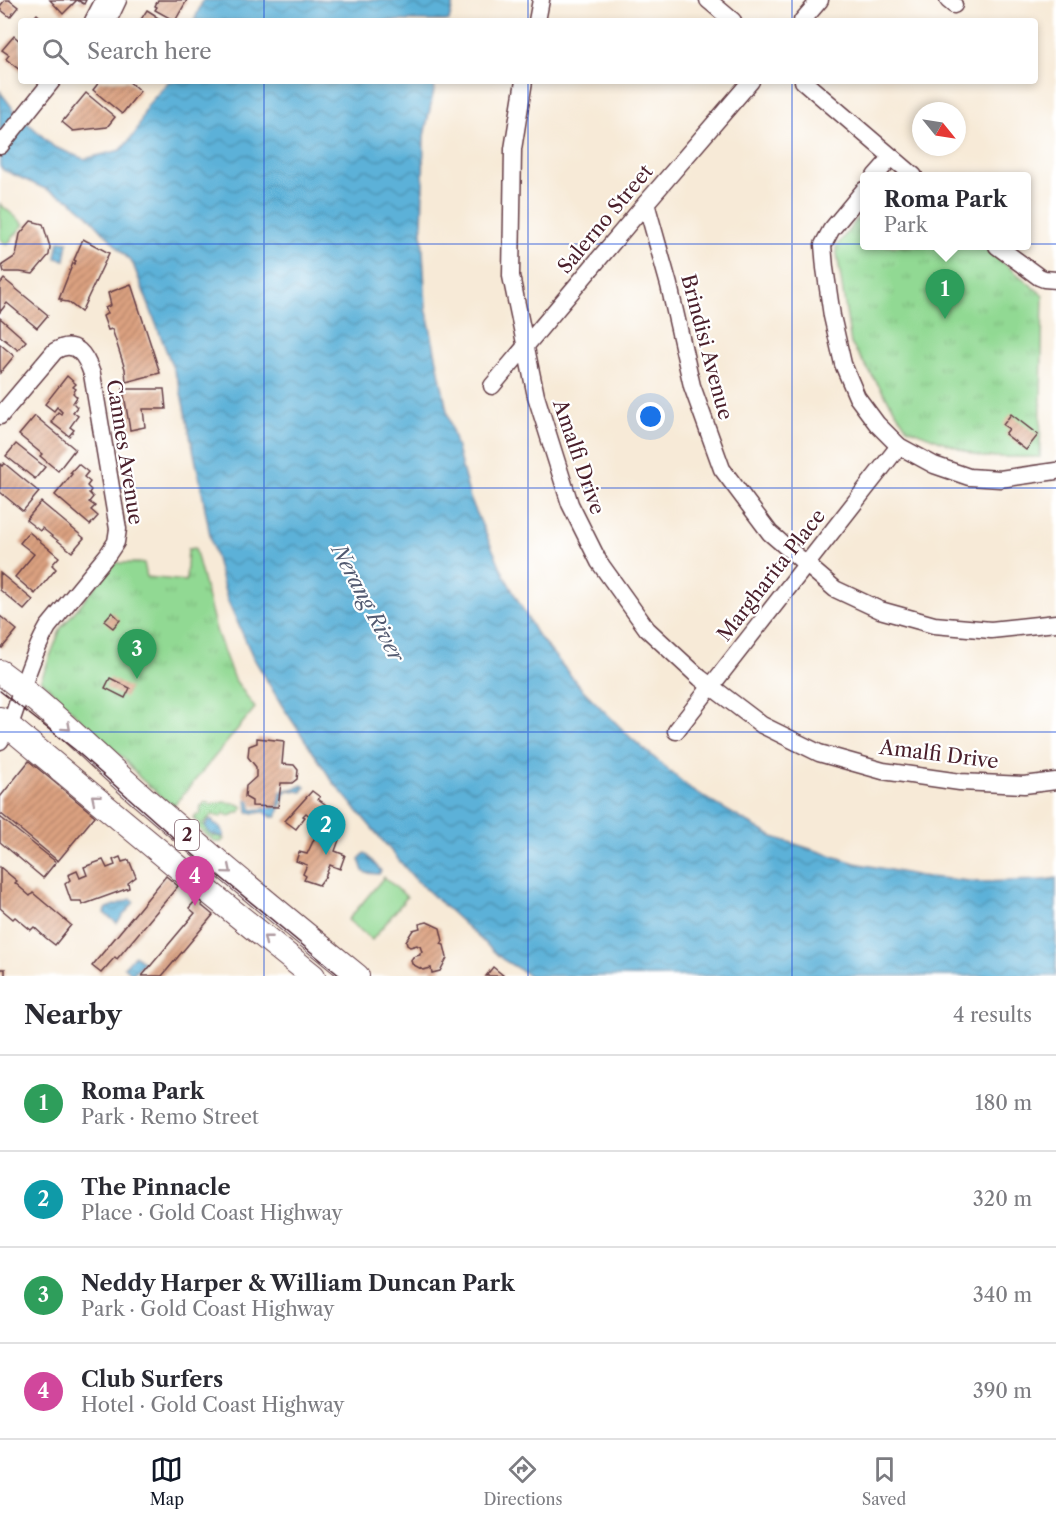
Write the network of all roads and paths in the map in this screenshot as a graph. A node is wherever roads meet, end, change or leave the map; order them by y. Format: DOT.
graph roads {
  1 [pos="104,0"];
  2 [pos="118,0"];
  3 [pos="541,0"];
  4 [pos="708,0"];
  5 [pos="820,0"];
  6 [pos="95,18"];
  7 [pos="109,18"];
  8 [pos="538,18"];
  9 [pos="729,18"];
  10 [pos="805,18"];
  11 [pos="50,84"];
  12 [pos="524,84"];
  13 [pos="748,84"];
  14 [pos="806,84"];
  15 [pos="0,146"];
  16 [pos="891,158"];
  17 [pos="879,172"];
  18 [pos="908,172"];
  19 [pos="860,195"];
  20 [pos="646,203"];
  21 [pos="1003,250"];
  22 [pos="1056,280"];
  23 [pos="525,347"];
  24 [pos="492,386"];
  25 [pos="0,416"];
  26 [pos="899,446"];
  27 [pos="1056,471"];
  28 [pos="806,564"];
  29 [pos="1056,622"];
  30 [pos="0,672"];
  31 [pos="710,687"];
  32 [pos="22,688"];
  33 [pos="3,729"];
  34 [pos="676,731"];
  35 [pos="1056,781"];
  36 [pos="313,976"];
  37 [pos="357,976"];
  1 -- 6 [label="street"];
  2 -- 7 [label="street"];
  3 -- 8 [label="street"];
  4 -- 9 [label="street"];
  5 -- 10 [label="street"];
  11 -- 15 [label="street"];
  12 -- 23 [label="street, Amalfi Drive"];
  13 -- 20 [label="street, Salerno Street"];
  14 -- 16 [label="street"];
  16 -- 17 [label="street"];
  16 -- 18 [label="street"];
  19 -- 26 [label="street"];
  20 -- 23 [label="street, Salerno Street"];
  20 -- 28 [label="street, Brindisi Avenue"];
  21 -- 22 [label="street"];
  23 -- 24 [label="street, Salerno Street"];
  23 -- 31 [label="street, Amalfi Drive"];
  25 -- 32 [label="street, Cannes Avenue"];
  26 -- 27 [label="street"];
  26 -- 28 [label="street, Margharita Place"];
  28 -- 29 [label="street, Brindisi Avenue"];
  28 -- 31 [label="street, Margharita Place"];
  30 -- 32 [label="highway, 2"];
  31 -- 34 [label="street, Margharita Place"];
  31 -- 35 [label="street, Amalfi Drive"];
  32 -- 33 [label="street, Cannes Avenue"];
  32 -- 37 [label="highway, 2, one-way"];
  36 -- 33 [label="highway, 2, one-way"];
}
